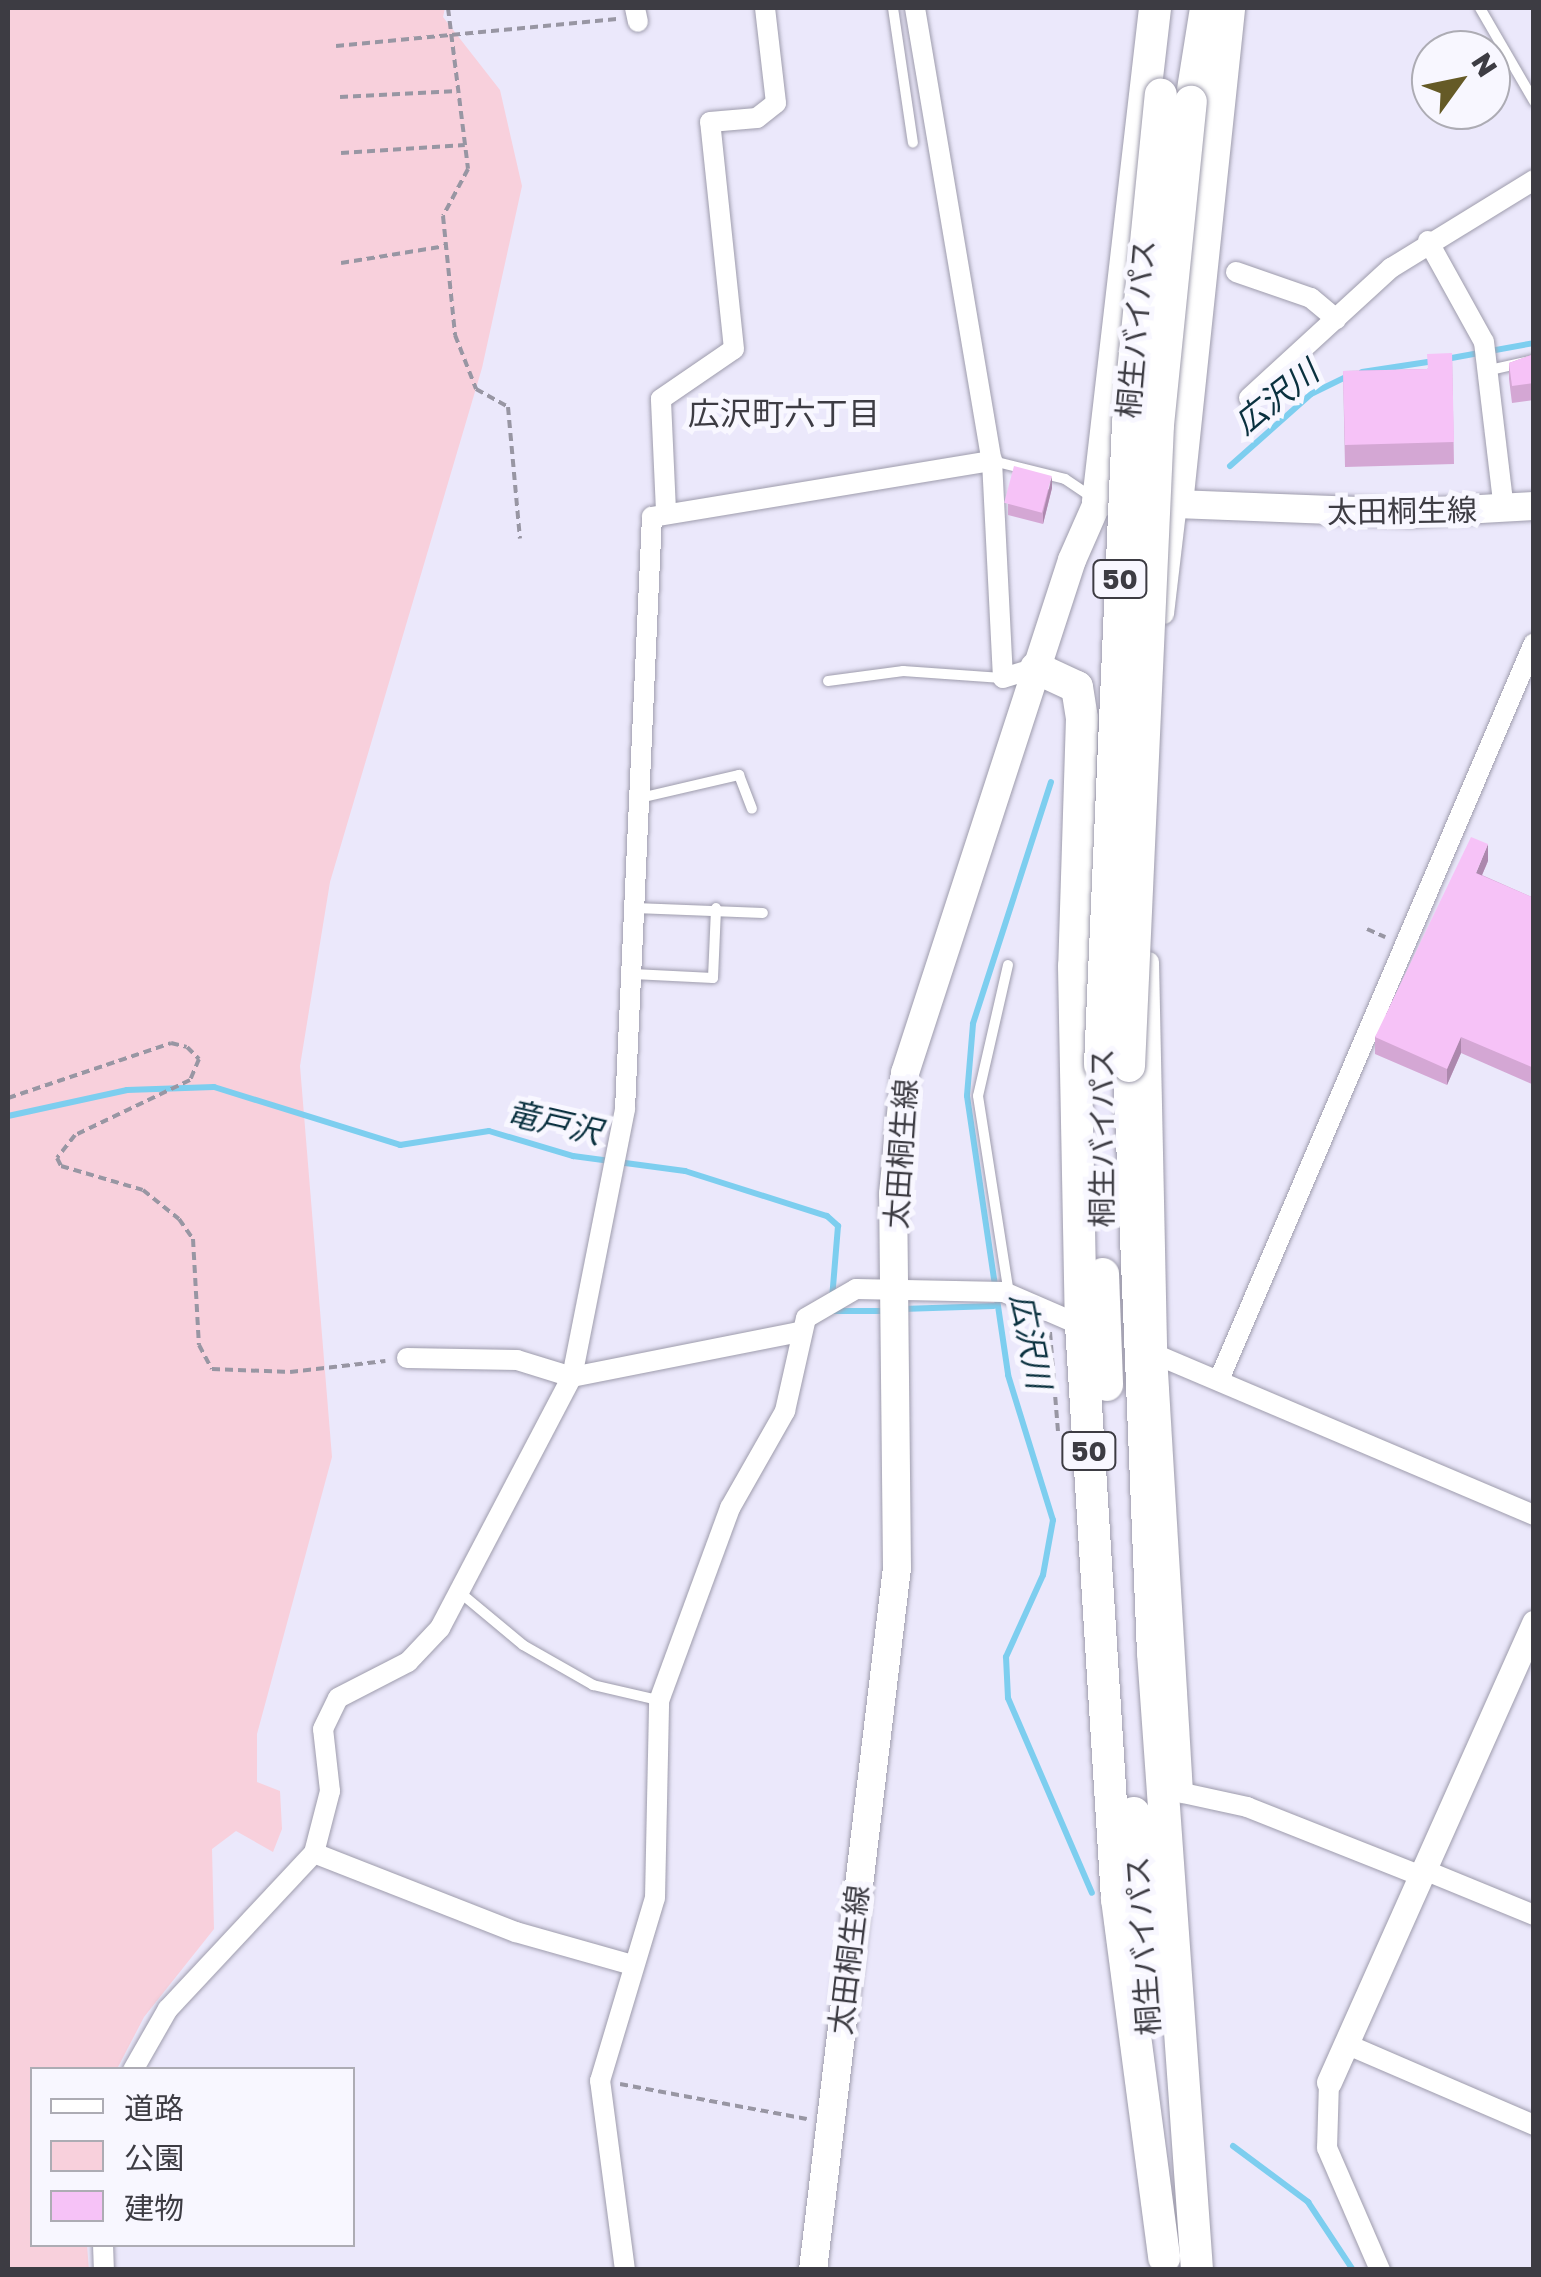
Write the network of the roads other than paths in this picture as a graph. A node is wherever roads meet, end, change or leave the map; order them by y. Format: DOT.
graph roads {
  1 [pos="765,8"];
  2 [pos="893,8"];
  3 [pos="915,8"];
  4 [pos="1155,8"];
  5 [pos="1177,8"];
  6 [pos="1206,8"];
  7 [pos="1228,8"];
  8 [pos="1480,8"];
  9 [pos="1176,99"];
  10 [pos="1534,101"];
  11 [pos="913,143"];
  12 [pos="1534,180"];
  13 [pos="1428,241"];
  14 [pos="1236,272"];
  15 [pos="1336,318"];
  16 [pos="1534,360"];
  17 [pos="1490,367"];
  18 [pos="1249,398"];
  19 [pos="992,461"];
  20 [pos="1098,501"];
  21 [pos="1178,504"];
  22 [pos="1534,506"];
  23 [pos="1504,509"];
  24 [pos="666,511"];
  25 [pos="1534,644"];
  26 [pos="1036,668"];
  27 [pos="1003,678"];
  28 [pos="828,681"];
  29 [pos="634,798"];
  30 [pos="752,809"];
  31 [pos="634,908"];
  32 [pos="716,908"];
  33 [pos="763,913"];
  34 [pos="1008,964"];
  35 [pos="633,974"];
  36 [pos="1114,1065"];
  37 [pos="895,1291"];
  38 [pos="1000,1292"];
  39 [pos="1089,1329"];
  40 [pos="799,1332"];
  41 [pos="1157,1354"];
  42 [pos="407,1358"];
  43 [pos="572,1378"];
  44 [pos="1219,1380"];
  45 [pos="1534,1515"];
  46 [pos="464,1595"];
  47 [pos="1534,1623"];
  48 [pos="660,1700"];
  49 [pos="1183,1793"];
  50 [pos="314,1853"];
  51 [pos="1421,1872"];
  52 [pos="1534,1915"];
  53 [pos="629,1964"];
  54 [pos="1346,2044"];
  55 [pos="135,2067"];
  56 [pos="1329,2082"];
  57 [pos="1534,2125"];
  58 [pos="1188,2141"];
  59 [pos="1164,2264"];
  60 [pos="625,2270"];
  61 [pos="813,2270"];
  62 [pos="1196,2270"];
  63 [pos="1380,2270"];
  1 -- 24 [label="street"];
  2 -- 11 [label="lane"];
  3 -- 19 [label="street"];
  4 -- 20 [label="highway"];
  5 -- 9 [label="highway, 桐生バイパス / 50"];
  6 -- 9 [label="highway, 桐生バイパス / 50"];
  7 -- 21 [label="highway"];
  8 -- 10 [label="lane"];
  9 -- 36 [label="highway, 桐生バイパス / 50, bridge"];
  12 -- 13 [label="street"];
  13 -- 15 [label="street"];
  13 -- 17 [label="street"];
  14 -- 15 [label="street"];
  15 -- 18 [label="street"];
  16 -- 17 [label="lane"];
  17 -- 23 [label="street"];
  19 -- 20 [label="lane"];
  19 -- 24 [label="street"];
  19 -- 27 [label="street"];
  20 -- 21 [label="main road, 太田桐生線"];
  20 -- 26 [label="main road, 太田桐生線"];
  21 -- 23 [label="main road, 太田桐生線"];
  21 -- 41 [label="street"];
  22 -- 23 [label="main road, 太田桐生線"];
  24 -- 29 [label="street"];
  25 -- 44 [label="street"];
  26 -- 27 [label="street"];
  26 -- 37 [label="main road, 太田桐生線"];
  26 -- 39 [label="highway, 50"];
  27 -- 28 [label="lane"];
  29 -- 30 [label="lane"];
  29 -- 31 [label="street"];
  31 -- 32 [label="lane"];
  31 -- 35 [label="street"];
  32 -- 33 [label="lane"];
  32 -- 35 [label="lane"];
  34 -- 38 [label="lane"];
  35 -- 43 [label="street"];
  36 -- 58 [label="highway, 桐生バイパス / 50"];
  36 -- 59 [label="highway, 桐生バイパス / 50"];
  37 -- 38 [label="street"];
  37 -- 40 [label="street"];
  37 -- 61 [label="main road, 太田桐生線"];
  38 -- 39 [label="street"];
  39 -- 59 [label="highway, 50"];
  40 -- 43 [label="street"];
  40 -- 48 [label="street"];
  41 -- 44 [label="street"];
  41 -- 49 [label="street"];
  42 -- 43 [label="street"];
  43 -- 46 [label="street"];
  44 -- 45 [label="street"];
  46 -- 48 [label="lane"];
  46 -- 50 [label="street"];
  47 -- 51 [label="street"];
  48 -- 53 [label="street"];
  49 -- 51 [label="street"];
  49 -- 58 [label="highway, 50"];
  50 -- 53 [label="street"];
  50 -- 55 [label="street"];
  51 -- 52 [label="street"];
  51 -- 54 [label="street"];
  53 -- 60 [label="street"];
  54 -- 56 [label="street"];
  54 -- 57 [label="street"];
  56 -- 63 [label="street"];
  58 -- 62 [label="highway, 桐生バイパス / 50"];
}
